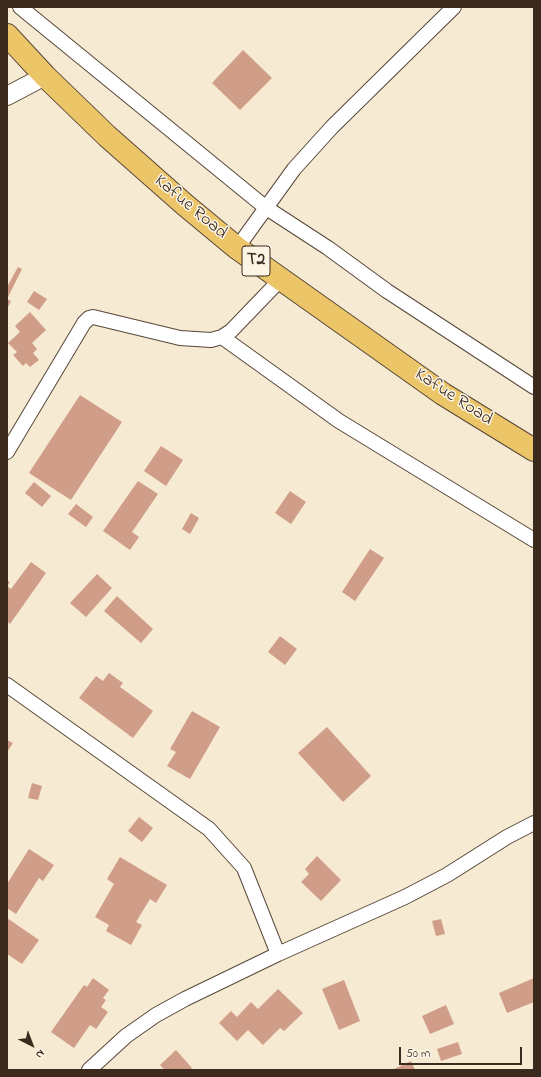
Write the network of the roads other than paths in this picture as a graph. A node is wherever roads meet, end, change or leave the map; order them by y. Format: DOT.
graph roads {
  1 [pos="20,7"];
  2 [pos="454,7"];
  3 [pos="7,35"];
  4 [pos="45,76"];
  5 [pos="7,96"];
  6 [pos="266,207"];
  7 [pos="237,248"];
  8 [pos="281,279"];
  9 [pos="222,337"];
  10 [pos="534,387"];
  11 [pos="534,450"];
  12 [pos="7,452"];
  13 [pos="534,540"];
  14 [pos="7,685"];
  15 [pos="534,823"];
  16 [pos="278,954"];
  17 [pos="89,1070"];
  1 -- 6 [label="street"];
  2 -- 6 [label="street"];
  3 -- 4 [label="highway, Kafue Road / T2"];
  4 -- 5 [label="street"];
  4 -- 7 [label="highway, Kafue Road / T2"];
  6 -- 7 [label="street"];
  6 -- 10 [label="street"];
  7 -- 8 [label="highway, Kafue Road / T2"];
  8 -- 9 [label="street"];
  8 -- 11 [label="highway, Kafue Road / T2"];
  9 -- 12 [label="street"];
  9 -- 13 [label="street"];
  14 -- 16 [label="street"];
  15 -- 16 [label="street"];
  16 -- 17 [label="street"];
}
